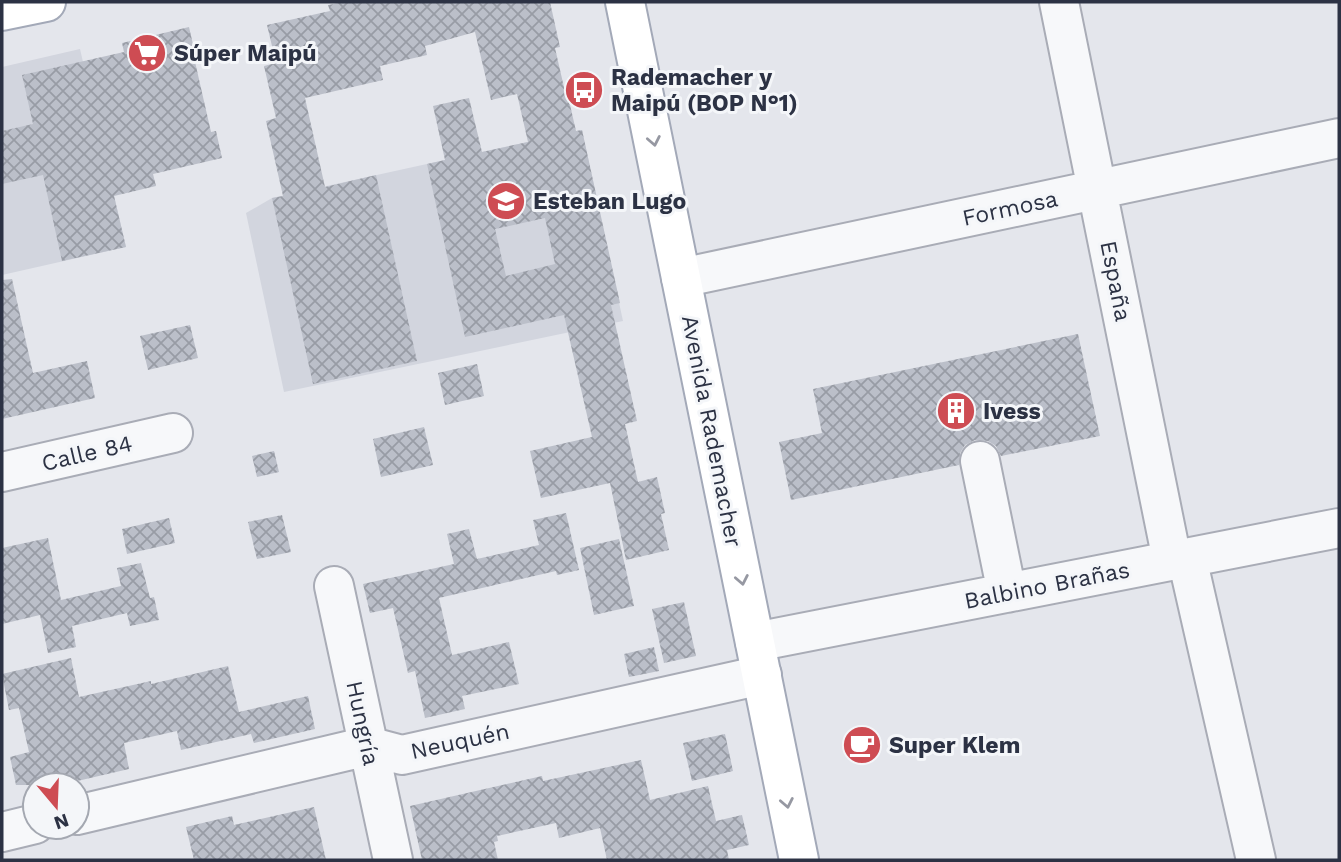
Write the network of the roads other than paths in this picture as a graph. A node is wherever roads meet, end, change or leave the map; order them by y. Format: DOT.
graph roads {
  1 [pos="46,2"];
  2 [pos="625,2"];
  3 [pos="1059,2"];
  4 [pos="2,11"];
  5 [pos="1339,138"];
  6 [pos="1097,190"];
  7 [pos="681,278"];
  8 [pos="173,433"];
  9 [pos="979,461"];
  10 [pos="2,472"];
  11 [pos="1339,528"];
  12 [pos="1180,559"];
  13 [pos="334,586"];
  14 [pos="1007,593"];
  15 [pos="758,659"];
  16 [pos="368,746"];
  17 [pos="91,811"];
  18 [pos="21,827"];
  19 [pos="2,832"];
  20 [pos="393,860"];
  21 [pos="799,860"];
  22 [pos="1256,860"];
  1 -- 4 [label="main road"];
  2 -- 7 [label="main road, Avenida Rademacher, one-way"];
  3 -- 6 [label="street, España"];
  5 -- 6 [label="street, Formosa"];
  6 -- 7 [label="street, Formosa"];
  6 -- 12 [label="street, España"];
  7 -- 15 [label="main road, Avenida Rademacher, one-way"];
  8 -- 10 [label="street, Calle 84"];
  9 -- 14 [label="street"];
  11 -- 12 [label="street, Balbino Brañas"];
  12 -- 14 [label="street, Balbino Brañas"];
  12 -- 22 [label="street, España"];
  13 -- 16 [label="street, Hungría"];
  14 -- 15 [label="street, Balbino Brañas"];
  15 -- 16 [label="street, Neuquén"];
  15 -- 21 [label="main road, Avenida Rademacher, one-way"];
  16 -- 17 [label="street, Neuquén"];
  16 -- 20 [label="street, Hungría"];
  18 -- 19 [label="street"];
}
